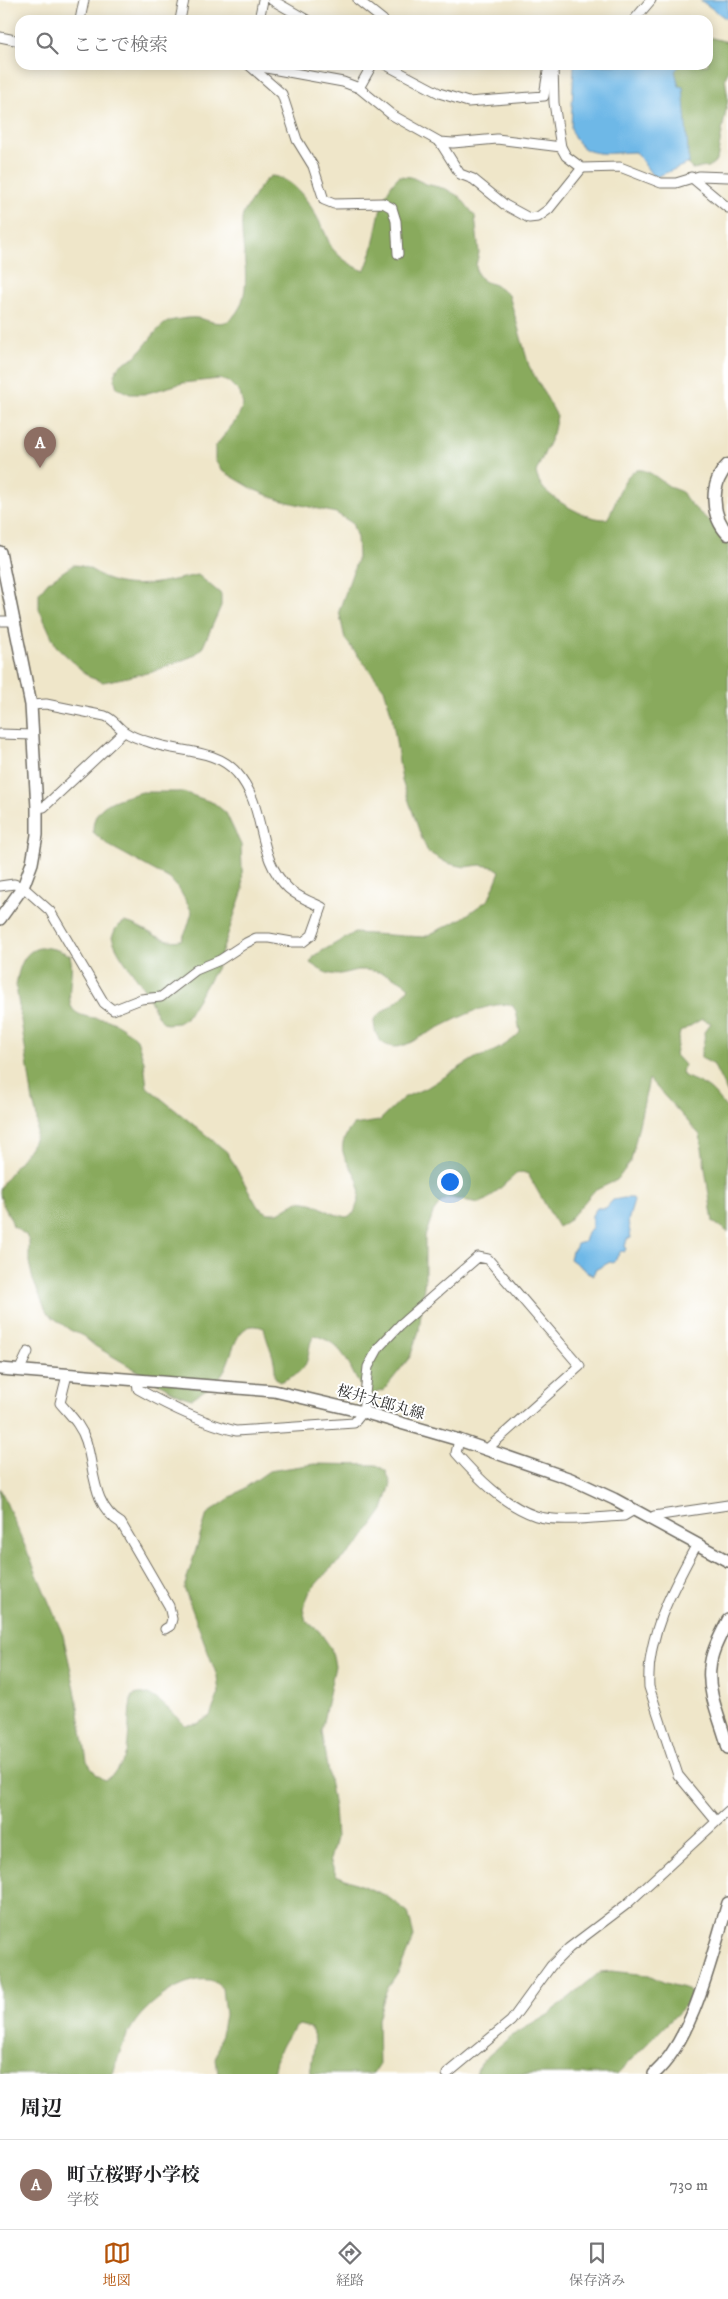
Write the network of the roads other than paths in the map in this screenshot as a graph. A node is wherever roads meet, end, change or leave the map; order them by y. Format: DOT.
graph roads {
  1 [pos="84,0"];
  2 [pos="184,0"];
  3 [pos="264,0"];
  4 [pos="272,0"];
  5 [pos="358,0"];
  6 [pos="651,0"];
  7 [pos="81,15"];
  8 [pos="181,15"];
  9 [pos="260,15"];
  10 [pos="298,15"];
  11 [pos="377,15"];
  12 [pos="638,15"];
  13 [pos="0,38"];
  14 [pos="15,40"];
  15 [pos="256,70"];
  16 [pos="278,70"];
  17 [pos="369,70"];
  18 [pos="395,70"];
  19 [pos="548,70"];
  20 [pos="553,70"];
  21 [pos="359,88"];
  22 [pos="440,142"];
  23 [pos="561,147"];
  24 [pos="582,168"];
  25 [pos="728,177"];
  26 [pos="691,178"];
  27 [pos="728,208"];
  28 [pos="398,254"];
  29 [pos="728,465"];
  30 [pos="728,534"];
  31 [pos="0,552"];
  32 [pos="0,620"];
  33 [pos="15,621"];
  34 [pos="31,705"];
  35 [pos="124,732"];
  36 [pos="0,734"];
  37 [pos="33,735"];
  38 [pos="37,808"];
  39 [pos="0,886"];
  40 [pos="23,887"];
  41 [pos="0,918"];
  42 [pos="28,1352"];
  43 [pos="0,1361"];
  44 [pos="10,1370"];
  45 [pos="66,1375"];
  46 [pos="137,1381"];
  47 [pos="363,1412"];
  48 [pos="459,1440"];
  49 [pos="486,1450"];
  50 [pos="728,1506"];
  51 [pos="634,1510"];
  52 [pos="652,1519"];
  53 [pos="696,1544"];
  54 [pos="728,1561"];
  55 [pos="728,1620"];
  56 [pos="165,1629"];
  57 [pos="728,1748"];
  58 [pos="728,1811"];
  59 [pos="716,1821"];
  60 [pos="728,1903"];
  61 [pos="447,2074"];
  62 [pos="654,2074"];
  1 -- 7 [label="street"];
  2 -- 8 [label="street"];
  3 -- 9 [label="street"];
  4 -- 10 [label="street"];
  5 -- 11 [label="street"];
  6 -- 12 [label="street"];
  13 -- 14 [label="street"];
  15 -- 28 [label="street"];
  16 -- 21 [label="street"];
  17 -- 21 [label="street"];
  18 -- 19 [label="street"];
  20 -- 23 [label="street"];
  21 -- 22 [label="street"];
  22 -- 23 [label="street"];
  22 -- 24 [label="street"];
  23 -- 24 [label="street"];
  24 -- 26 [label="street"];
  25 -- 26 [label="street"];
  26 -- 27 [label="street"];
  29 -- 30 [label="main road"];
  31 -- 33 [label="main road"];
  32 -- 33 [label="street"];
  33 -- 34 [label="main road"];
  34 -- 35 [label="street"];
  34 -- 37 [label="main road"];
  35 -- 38 [label="street"];
  35 -- 40 [label="street"];
  36 -- 37 [label="street"];
  37 -- 38 [label="main road"];
  38 -- 40 [label="main road"];
  39 -- 40 [label="street"];
  40 -- 41 [label="main road"];
  42 -- 44 [label="street"];
  43 -- 44 [label="street"];
  44 -- 45 [label="main road, 桜井太郎丸線"];
  45 -- 46 [label="main road, 桜井太郎丸線"];
  45 -- 56 [label="street"];
  46 -- 47 [label="main road, 桜井太郎丸線"];
  46 -- 47 [label="street"];
  47 -- 48 [label="main road, 桜井太郎丸線"];
  47 -- 49 [label="street"];
  48 -- 49 [label="main road, 桜井太郎丸線"];
  48 -- 51 [label="street"];
  49 -- 51 [label="main road, 桜井太郎丸線"];
  50 -- 52 [label="street"];
  51 -- 52 [label="main road, 桜井太郎丸線"];
  52 -- 53 [label="main road, 桜井太郎丸線"];
  53 -- 54 [label="main road, 桜井太郎丸線"];
  53 -- 59 [label="street"];
  55 -- 57 [label="main road"];
  58 -- 59 [label="street"];
  59 -- 61 [label="street"];
  60 -- 62 [label="main road"];
}
